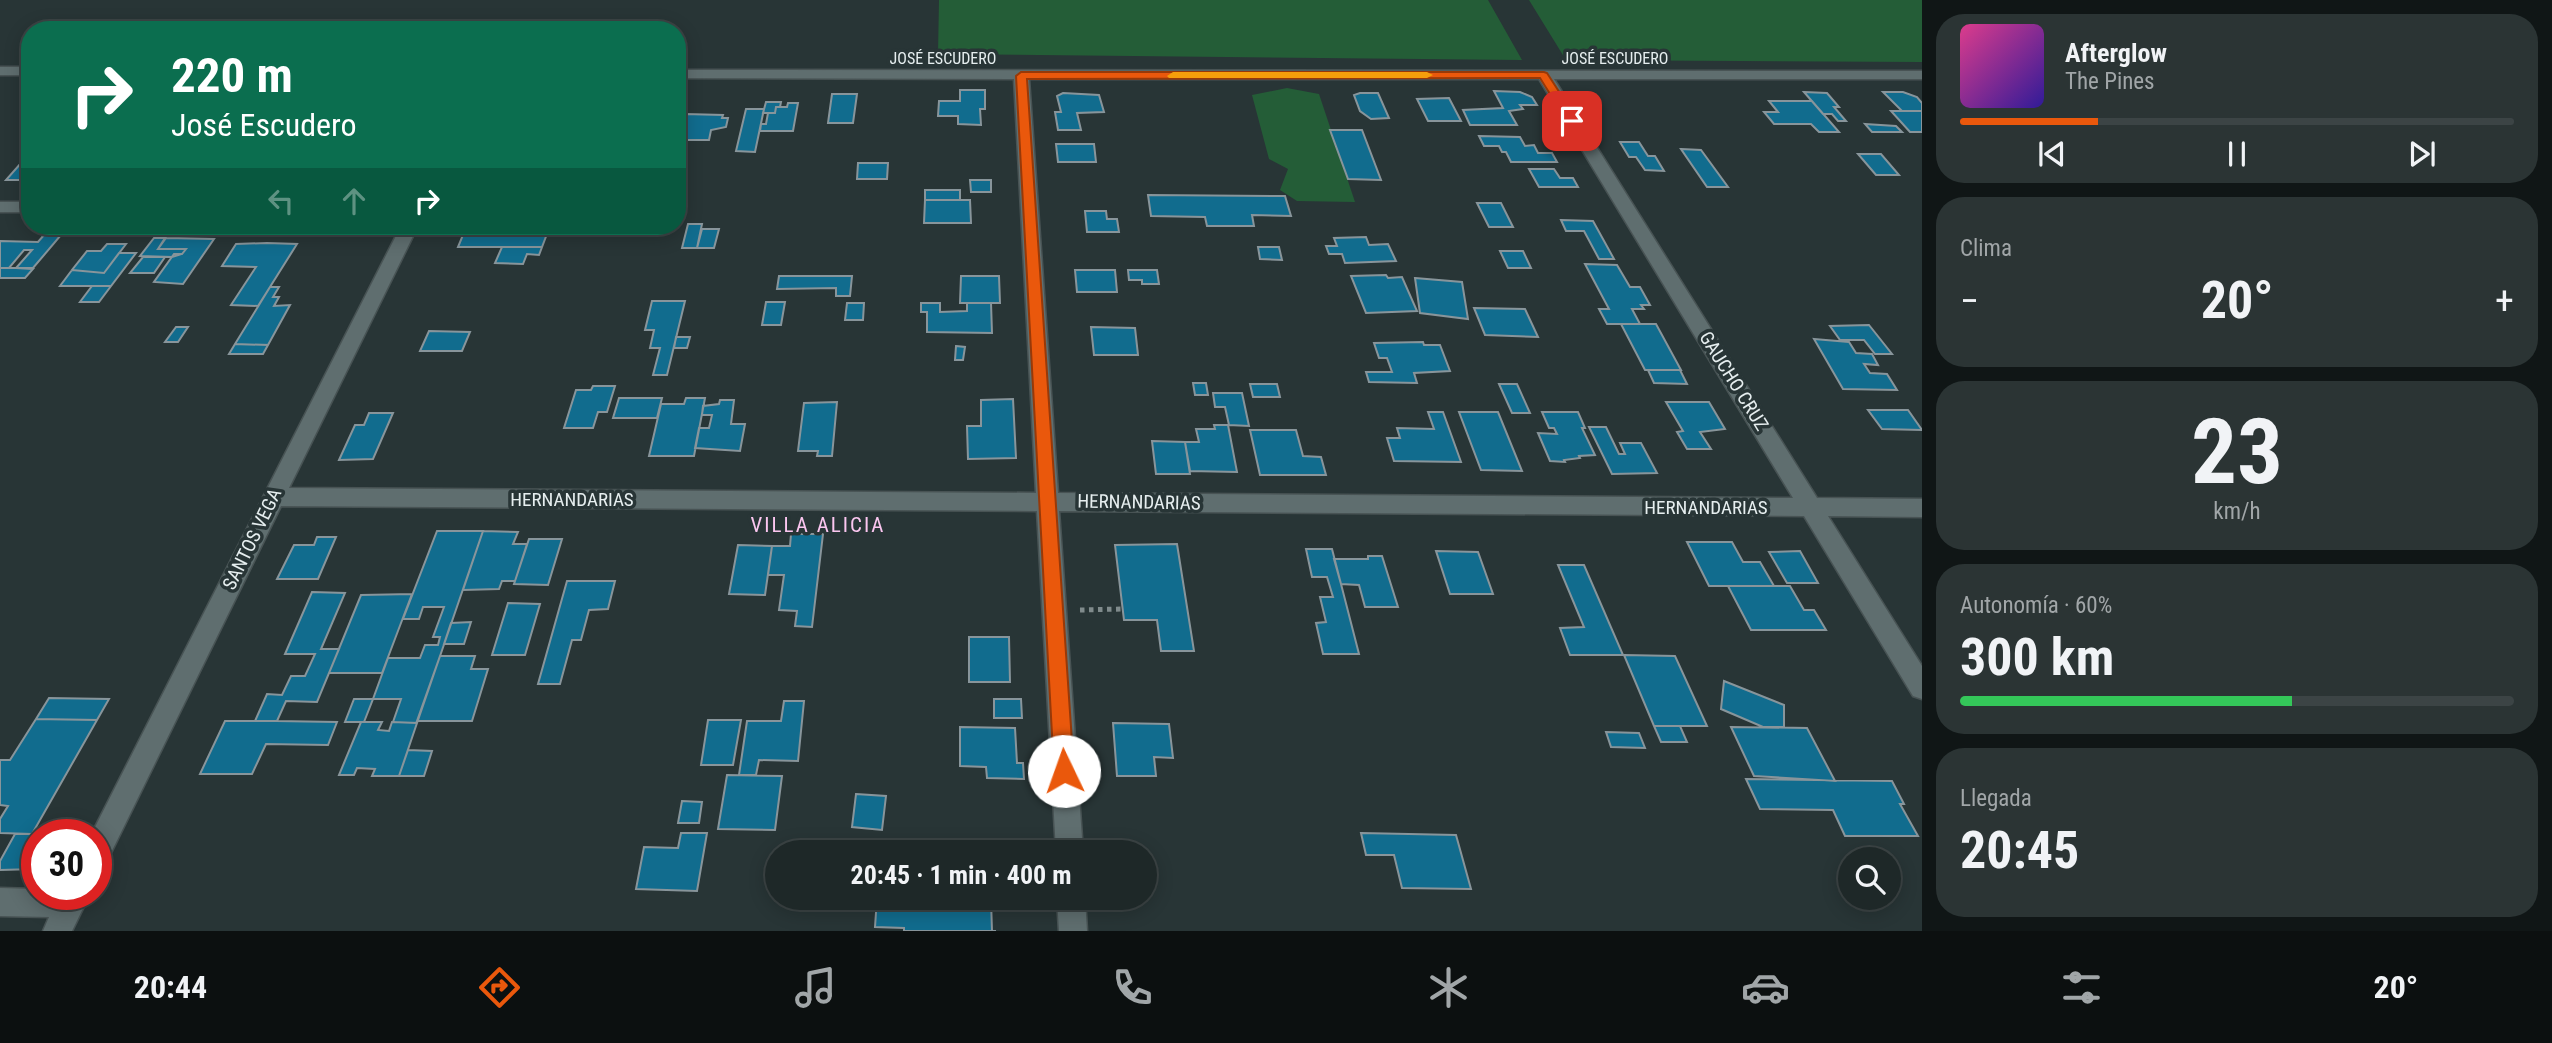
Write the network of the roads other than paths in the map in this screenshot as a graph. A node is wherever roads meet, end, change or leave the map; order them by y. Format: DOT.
graph roads {
  1 [pos="0,71"];
  2 [pos="21,71"];
  3 [pos="686,74"];
  4 [pos="1544,75"];
  5 [pos="1021,76"];
  6 [pos="1922,76"];
  7 [pos="0,207"];
  8 [pos="21,207"];
  9 [pos="404,235"];
  10 [pos="273,497"];
  11 [pos="1048,501"];
  12 [pos="1813,508"];
  13 [pos="1922,508"];
  14 [pos="1922,688"];
  15 [pos="112,821"];
  16 [pos="1068,840"];
  17 [pos="21,901"];
  18 [pos="0,902"];
  19 [pos="67,910"];
  20 [pos="1072,910"];
  21 [pos="57,931"];
  22 [pos="1073,931"];
  1 -- 2 [label="street"];
  3 -- 5 [label="street, JOSÉ ESCUDERO"];
  4 -- 5 [label="street, JOSÉ ESCUDERO"];
  4 -- 6 [label="street, JOSÉ ESCUDERO"];
  4 -- 12 [label="street, GAUCHO CRUZ"];
  5 -- 11 [label="street"];
  7 -- 8 [label="street"];
  9 -- 10 [label="street, SANTOS VEGA"];
  10 -- 11 [label="street, HERNANDARIAS"];
  10 -- 15 [label="street, SANTOS VEGA"];
  11 -- 12 [label="street, HERNANDARIAS"];
  11 -- 16 [label="street"];
  12 -- 13 [label="street, HERNANDARIAS"];
  12 -- 14 [label="street, GAUCHO CRUZ"];
  17 -- 18 [label="street"];
  19 -- 21 [label="street"];
  20 -- 22 [label="street"];
}
